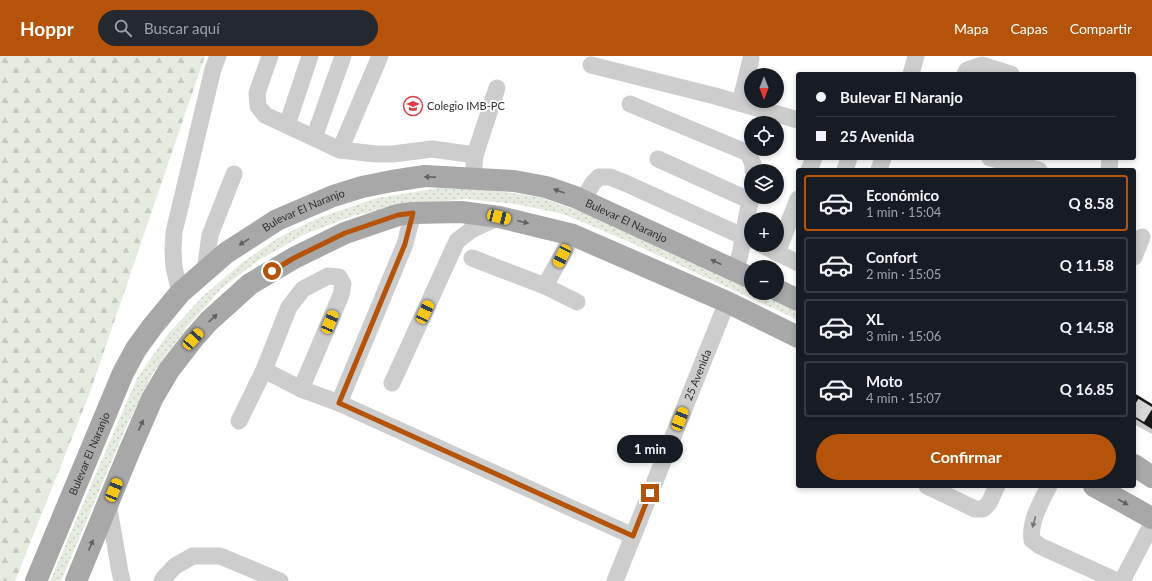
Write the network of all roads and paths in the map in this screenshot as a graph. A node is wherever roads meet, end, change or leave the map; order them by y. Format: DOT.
graph roads {
  1 [pos="218,56"];
  2 [pos="270,56"];
  3 [pos="310,56"];
  4 [pos="343,56"];
  5 [pos="380,56"];
  6 [pos="916,56"];
  7 [pos="752,59"];
  8 [pos="590,64"];
  9 [pos="912,72"];
  10 [pos="966,72"];
  11 [pos="1005,72"];
  12 [pos="497,88"];
  13 [pos="740,103"];
  14 [pos="630,104"];
  15 [pos="796,119"];
  16 [pos="287,125"];
  17 [pos="314,138"];
  18 [pos="340,150"];
  19 [pos="475,155"];
  20 [pos="658,159"];
  21 [pos="998,160"];
  22 [pos="753,164"];
  23 [pos="1031,168"];
  24 [pos="234,174"];
  25 [pos="473,179"];
  26 [pos="744,196"];
  27 [pos="582,201"];
  28 [pos="796,204"];
  29 [pos="413,213"];
  30 [pos="499,217"];
  31 [pos="573,235"];
  32 [pos="1143,236"];
  33 [pos="744,237"];
  34 [pos="744,244"];
  35 [pos="1136,252"];
  36 [pos="777,253"];
  37 [pos="472,258"];
  38 [pos="796,262"];
  39 [pos="205,271"];
  40 [pos="743,275"];
  41 [pos="546,286"];
  42 [pos="180,293"];
  43 [pos="784,293"];
  44 [pos="796,299"];
  45 [pos="577,302"];
  46 [pos="726,302"];
  47 [pos="796,336"];
  48 [pos="264,370"];
  49 [pos="392,383"];
  50 [pos="301,389"];
  51 [pos="339,403"];
  52 [pos="239,421"];
  53 [pos="1136,466"];
  54 [pos="1152,477"];
  55 [pos="931,488"];
  56 [pos="996,488"];
  57 [pos="1047,488"];
  58 [pos="1098,488"];
  59 [pos="108,503"];
  60 [pos="1152,518"];
  61 [pos="1152,524"];
  62 [pos="633,536"];
  63 [pos="36,581"];
  64 [pos="76,581"];
  65 [pos="122,581"];
  66 [pos="162,581"];
  67 [pos="280,581"];
  68 [pos="615,581"];
  69 [pos="1117,581"];
  70 [pos="1122,581"];
  1 -- 42 [label="street"];
  2 -- 16 [label="street"];
  3 -- 16 [label="street"];
  4 -- 17 [label="street"];
  5 -- 18 [label="street"];
  6 -- 9 [label="street"];
  7 -- 13 [label="street"];
  8 -- 13 [label="street"];
  10 -- 11 [label="street"];
  12 -- 19 [label="street"];
  13 -- 15 [label="street"];
  14 -- 22 [label="street"];
  16 -- 17 [label="street"];
  17 -- 18 [label="street"];
  18 -- 19 [label="street"];
  19 -- 25 [label="street"];
  20 -- 26 [label="street"];
  21 -- 23 [label="street"];
  24 -- 39 [label="street"];
  27 -- 25 [label="main road, Bulevar El Naranjo, one-way"];
  25 -- 39 [label="main road, Bulevar El Naranjo, one-way"];
  27 -- 33 [label="street"];
  40 -- 27 [label="main road, Bulevar El Naranjo, one-way"];
  28 -- 36 [label="street"];
  29 -- 30 [label="main road"];
  29 -- 51 [label="street"];
  59 -- 29 [label="main road, one-way"];
  30 -- 31 [label="main road, one-way"];
  30 -- 49 [label="street"];
  31 -- 41 [label="street"];
  31 -- 46 [label="main road"];
  32 -- 35 [label="street"];
  34 -- 40 [label="street"];
  36 -- 38 [label="street"];
  37 -- 41 [label="street"];
  39 -- 42 [label="main road, Bulevar El Naranjo"];
  41 -- 45 [label="street"];
  42 -- 63 [label="main road, Bulevar El Naranjo"];
  43 -- 44 [label="main road"];
  46 -- 47 [label="main road"];
  46 -- 62 [label="street, 25 Avenida"];
  48 -- 50 [label="street"];
  48 -- 50 [label="street"];
  48 -- 52 [label="street"];
  50 -- 51 [label="street"];
  51 -- 62 [label="street"];
  53 -- 54 [label="main road"];
  55 -- 56 [label="street"];
  57 -- 69 [label="street, one-way"];
  58 -- 60 [label="main road, one-way"];
  64 -- 59 [label="main road, one-way"];
  59 -- 65 [label="street"];
  61 -- 70 [label="street"];
  62 -- 68 [label="street, 25 Avenida"];
  66 -- 67 [label="street"];
}
